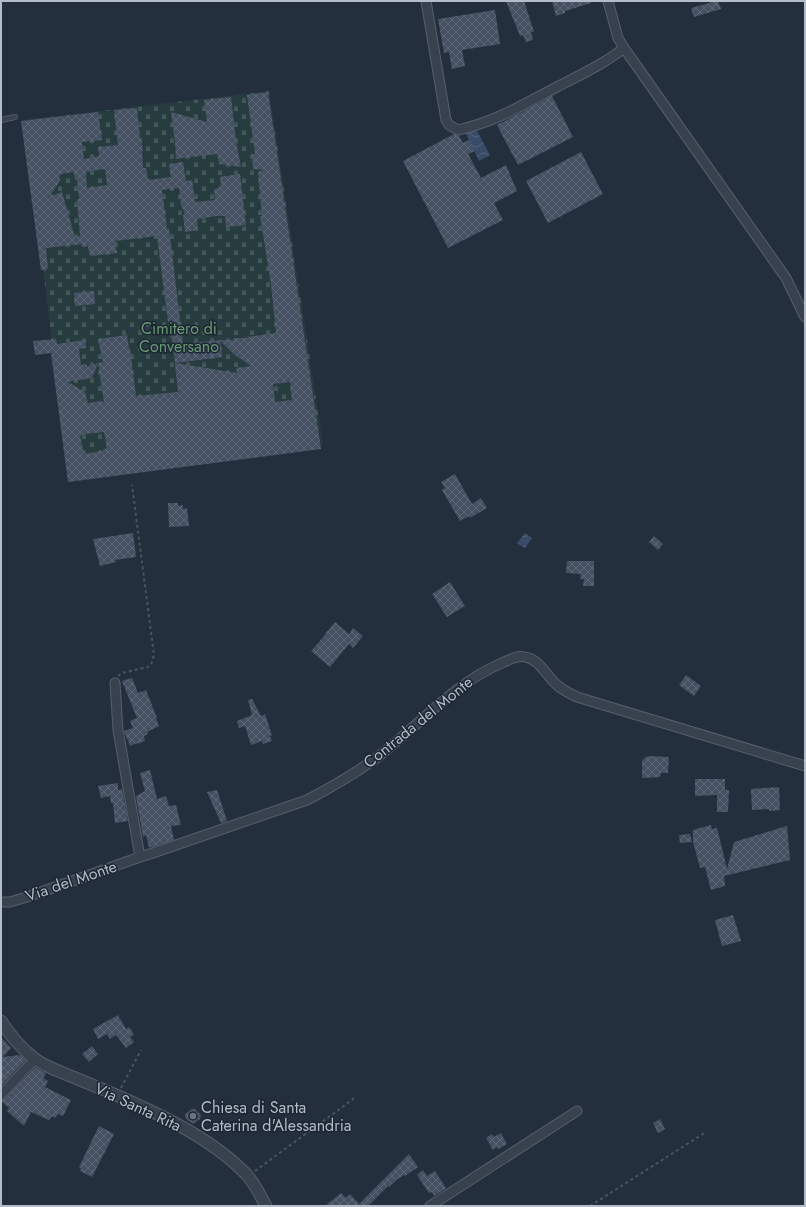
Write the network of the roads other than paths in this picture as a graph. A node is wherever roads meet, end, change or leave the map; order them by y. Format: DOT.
graph roads {
  1 [pos="426,1"];
  2 [pos="608,1"];
  3 [pos="624,48"];
  4 [pos="15,117"];
  5 [pos="1,120"];
  6 [pos="805,317"];
  7 [pos="116,683"];
  8 [pos="805,766"];
  9 [pos="140,857"];
  10 [pos="1,902"];
  11 [pos="1,1021"];
  12 [pos="35,1060"];
  13 [pos="1,1095"];
  14 [pos="577,1111"];
  15 [pos="266,1206"];
  16 [pos="430,1206"];
  1 -- 3 [label="street"];
  2 -- 3 [label="street"];
  3 -- 6 [label="street"];
  4 -- 5 [label="lane"];
  7 -- 9 [label="street"];
  8 -- 9 [label="street, Contrada del Monte"];
  9 -- 10 [label="street, Via del Monte"];
  11 -- 12 [label="street, Via Santa Rita"];
  12 -- 13 [label="street"];
  12 -- 15 [label="street, Via Santa Rita"];
  14 -- 16 [label="street"];
}
